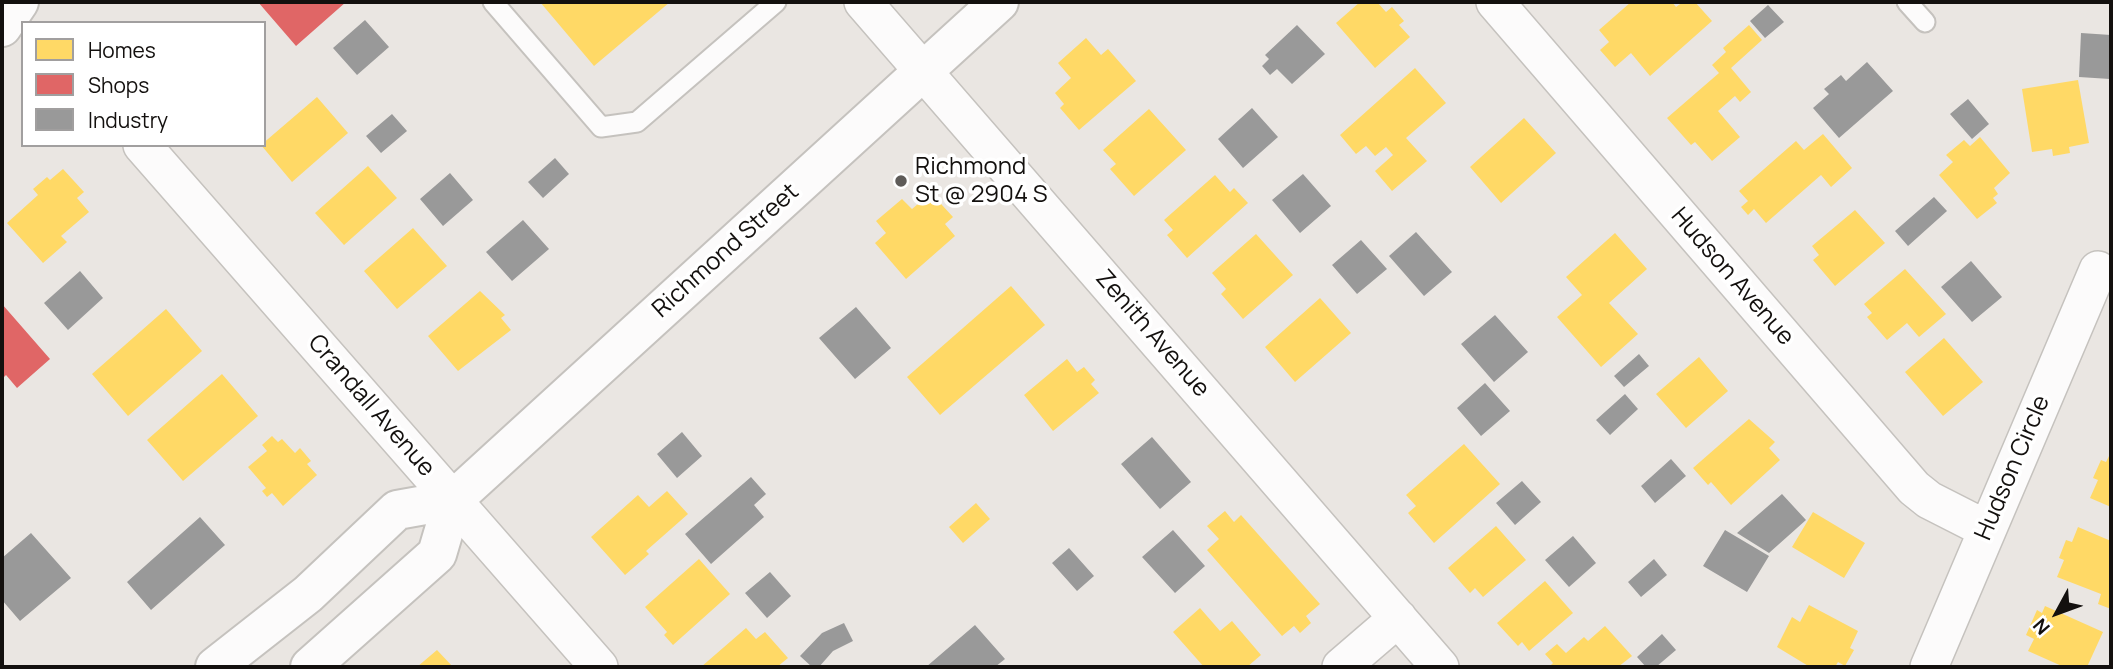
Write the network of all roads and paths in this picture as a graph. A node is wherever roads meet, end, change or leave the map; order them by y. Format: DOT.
graph roads {
  1 [pos="493,2"];
  2 [pos="776,2"];
  3 [pos="863,2"];
  4 [pos="999,2"];
  5 [pos="1495,2"];
  6 [pos="1907,2"];
  7 [pos="1924,22"];
  8 [pos="924,71"];
  9 [pos="144,147"];
  10 [pos="2098,270"];
  11 [pos="453,500"];
  12 [pos="1986,529"];
  13 [pos="1398,618"];
  14 [pos="215,667"];
  15 [pos="310,667"];
  16 [pos="598,667"];
  17 [pos="1341,667"];
  18 [pos="1440,667"];
  19 [pos="1928,667"];
  1 -- 2 [label="lane"];
  3 -- 8 [label="street, Zenith Avenue"];
  4 -- 8 [label="main road, Richmond Street"];
  5 -- 12 [label="street, Hudson Avenue"];
  6 -- 7 [label="lane"];
  8 -- 11 [label="main road, Richmond Street"];
  8 -- 13 [label="street, Zenith Avenue"];
  9 -- 11 [label="street, Crandall Avenue"];
  10 -- 12 [label="street, Hudson Circle"];
  11 -- 14 [label="main road"];
  11 -- 15 [label="main road"];
  11 -- 16 [label="street, Crandall Avenue"];
  12 -- 19 [label="street, Hudson Circle"];
  13 -- 17 [label="street"];
  13 -- 18 [label="street, Zenith Avenue"];
}
